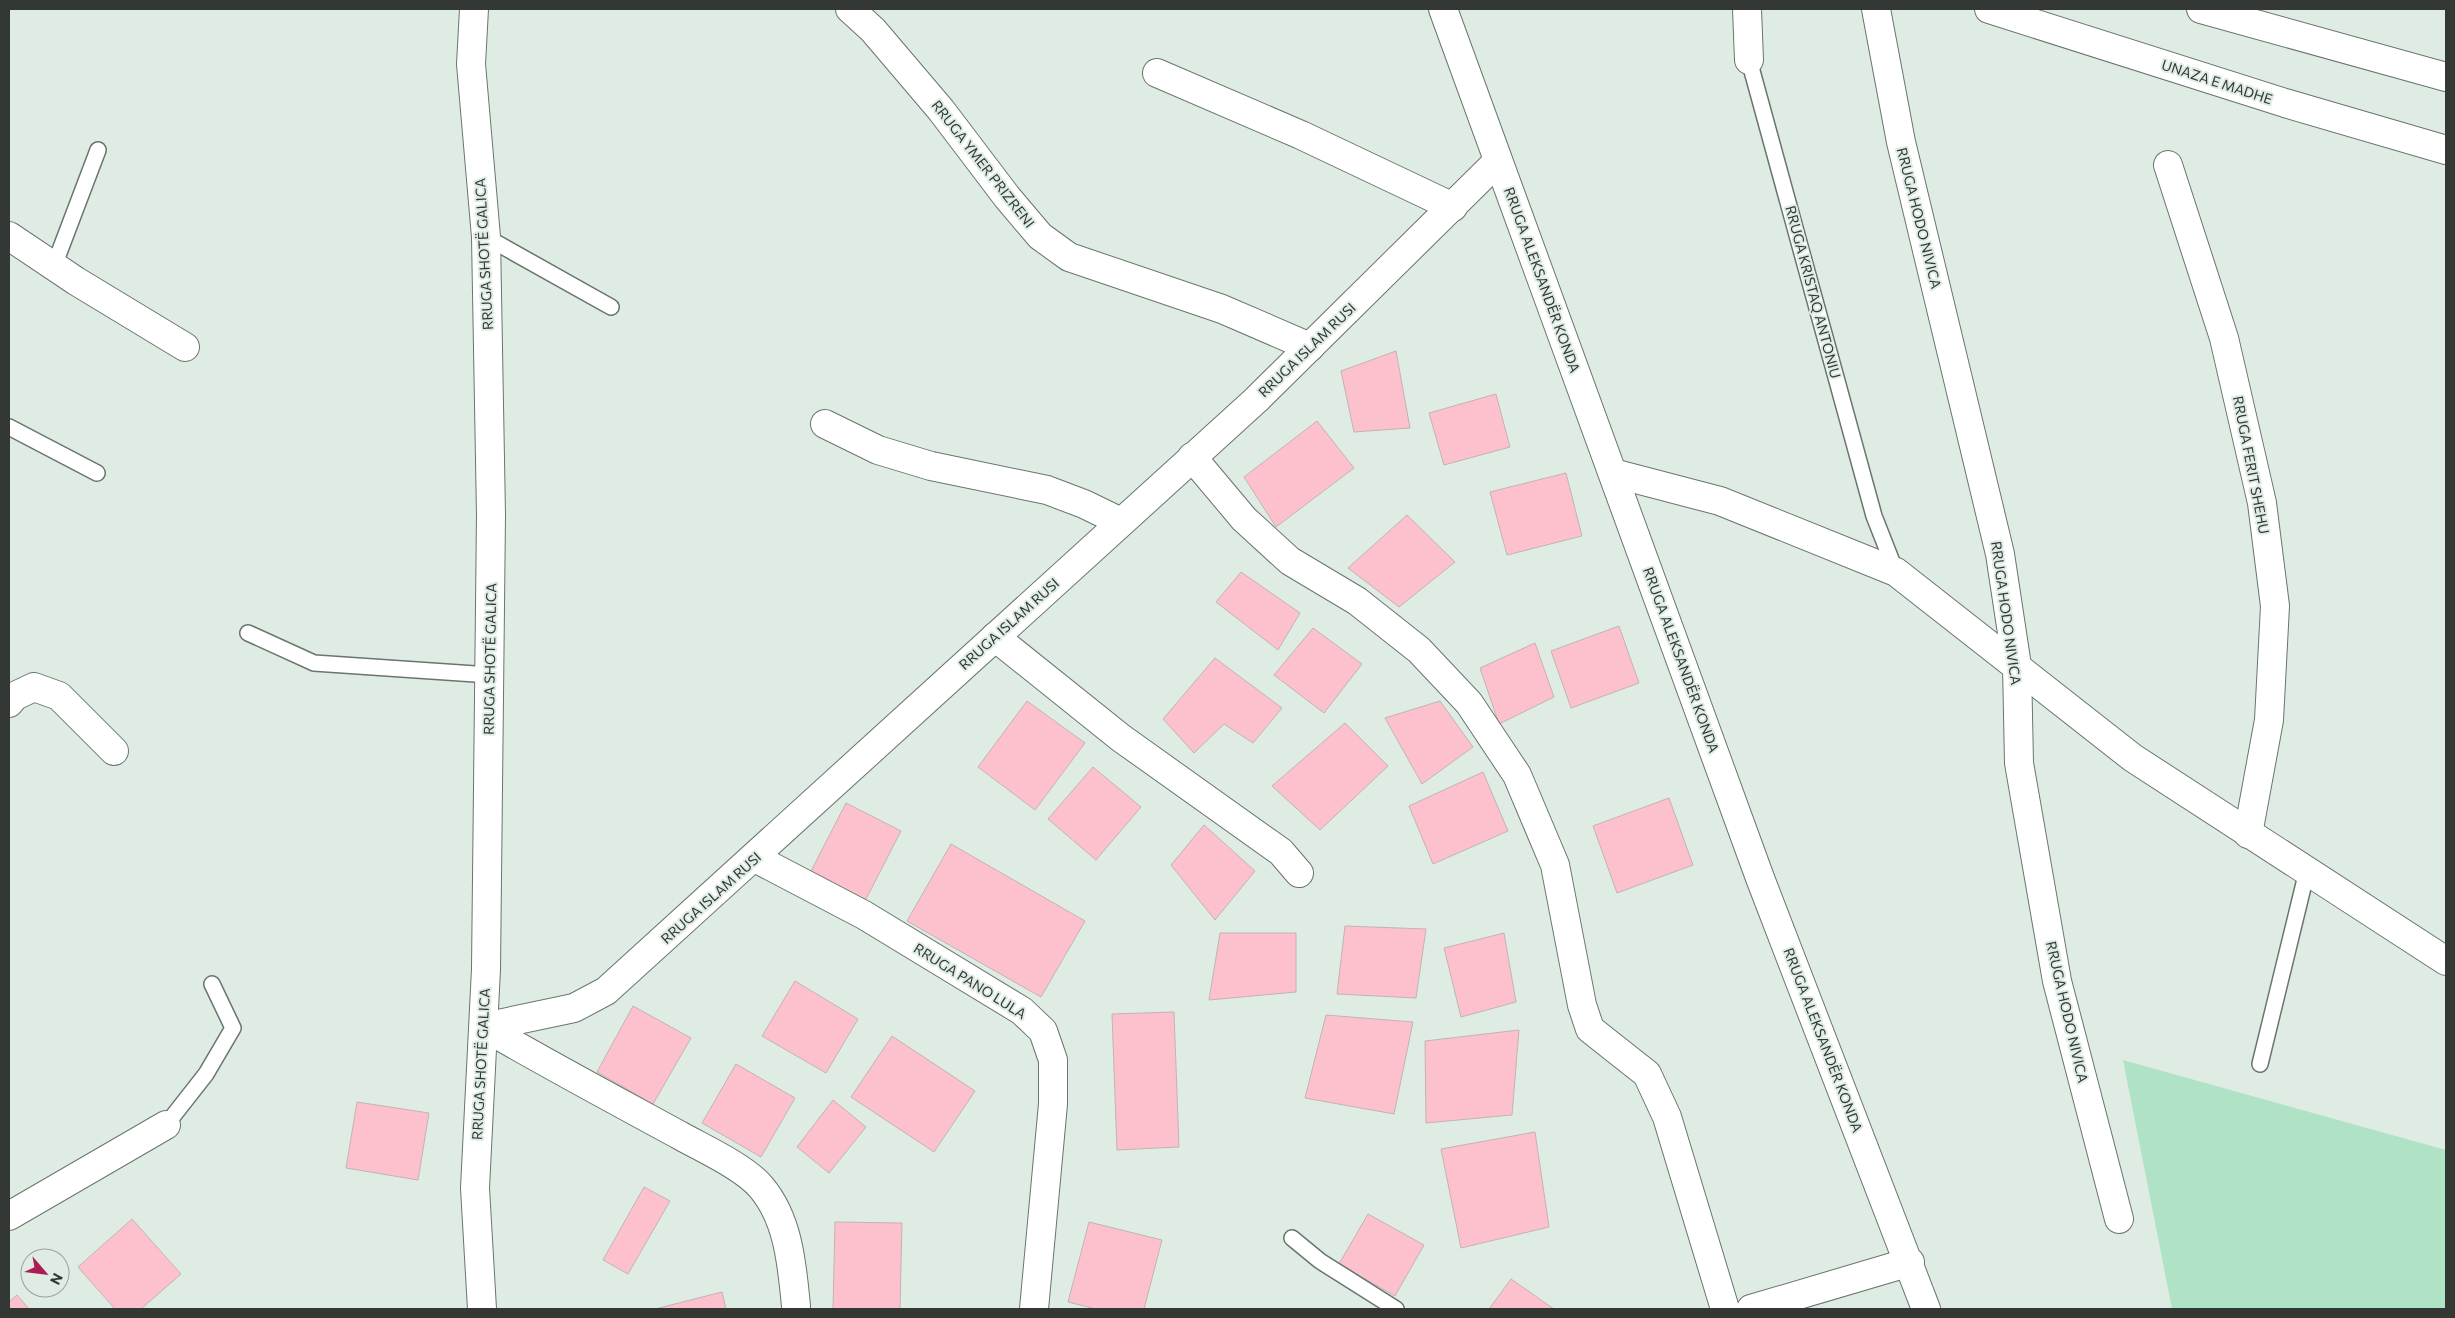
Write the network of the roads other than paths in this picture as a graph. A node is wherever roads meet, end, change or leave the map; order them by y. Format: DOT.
graph roads {
  1 [pos="474,9"];
  2 [pos="850,9"];
  3 [pos="1443,9"];
  4 [pos="1747,9"];
  5 [pos="1876,9"];
  6 [pos="1989,9"];
  7 [pos="2201,9"];
  8 [pos="1749,60"];
  9 [pos="1157,73"];
  10 [pos="2446,77"];
  11 [pos="98,150"];
  12 [pos="2446,150"];
  13 [pos="1498,161"];
  14 [pos="2168,165"];
  15 [pos="1453,207"];
  16 [pos="9,236"];
  17 [pos="486,237"];
  18 [pos="54,266"];
  19 [pos="611,307"];
  20 [pos="185,347"];
  21 [pos="1310,347"];
  22 [pos="825,424"];
  23 [pos="9,427"];
  24 [pos="1192,458"];
  25 [pos="97,473"];
  26 [pos="1613,473"];
  27 [pos="1121,522"];
  28 [pos="1896,572"];
  29 [pos="248,633"];
  30 [pos="995,637"];
  31 [pos="2017,666"];
  32 [pos="490,675"];
  33 [pos="9,703"];
  34 [pos="114,752"];
  35 [pos="2248,834"];
  36 [pos="755,858"];
  37 [pos="2307,871"];
  38 [pos="1299,874"];
  39 [pos="2446,961"];
  40 [pos="212,984"];
  41 [pos="484,1027"];
  42 [pos="2260,1064"];
  43 [pos="166,1125"];
  44 [pos="9,1216"];
  45 [pos="2119,1219"];
  46 [pos="1292,1238"];
  47 [pos="1910,1262"];
  48 [pos="796,1306"];
  49 [pos="482,1309"];
  50 [pos="1034,1309"];
  51 [pos="1396,1309"];
  52 [pos="1725,1309"];
  53 [pos="1751,1309"];
  54 [pos="1926,1309"];
  1 -- 17 [label="main road, RRUGA SHOTË GALICA"];
  2 -- 21 [label="main road, RRUGA YMER PRIZRENI"];
  3 -- 13 [label="main road, RRUGA ALEKSANDËR KONDA"];
  4 -- 8 [label="main road, RRUGA KRISTAQ ANTONIU"];
  5 -- 31 [label="main road, RRUGA HODO NIVICA"];
  6 -- 12 [label="main road, UNAZA E MADHE"];
  7 -- 10 [label="main road"];
  8 -- 28 [label="lane, RRUGA KRISTAQ ANTONIU"];
  9 -- 15 [label="main road"];
  11 -- 18 [label="lane"];
  13 -- 15 [label="main road, RRUGA ISLAM RUSI"];
  13 -- 26 [label="main road, RRUGA ALEKSANDËR KONDA"];
  14 -- 35 [label="main road, RRUGA FERIT SHEHU"];
  15 -- 21 [label="main road, RRUGA ISLAM RUSI"];
  16 -- 18 [label="main road"];
  17 -- 19 [label="lane"];
  17 -- 32 [label="main road, RRUGA SHOTË GALICA"];
  18 -- 20 [label="main road"];
  21 -- 24 [label="main road, RRUGA ISLAM RUSI"];
  22 -- 27 [label="main road"];
  23 -- 25 [label="lane"];
  24 -- 27 [label="main road, RRUGA ISLAM RUSI"];
  24 -- 52 [label="main road"];
  26 -- 28 [label="main road"];
  26 -- 47 [label="main road, RRUGA ALEKSANDËR KONDA"];
  27 -- 30 [label="main road, RRUGA ISLAM RUSI"];
  28 -- 31 [label="main road"];
  29 -- 32 [label="lane"];
  30 -- 36 [label="main road, RRUGA ISLAM RUSI"];
  30 -- 38 [label="main road"];
  31 -- 35 [label="main road"];
  31 -- 45 [label="main road, RRUGA HODO NIVICA"];
  32 -- 41 [label="main road, RRUGA SHOTË GALICA"];
  33 -- 34 [label="main road"];
  35 -- 37 [label="main road"];
  36 -- 41 [label="main road, RRUGA ISLAM RUSI"];
  36 -- 50 [label="main road, RRUGA PANO LULA"];
  37 -- 39 [label="main road"];
  37 -- 42 [label="lane"];
  40 -- 43 [label="lane"];
  41 -- 48 [label="main road"];
  41 -- 49 [label="main road, RRUGA SHOTË GALICA"];
  43 -- 44 [label="main road"];
  46 -- 51 [label="lane"];
  47 -- 53 [label="main road"];
  47 -- 54 [label="main road, RRUGA ALEKSANDËR KONDA"];
}
